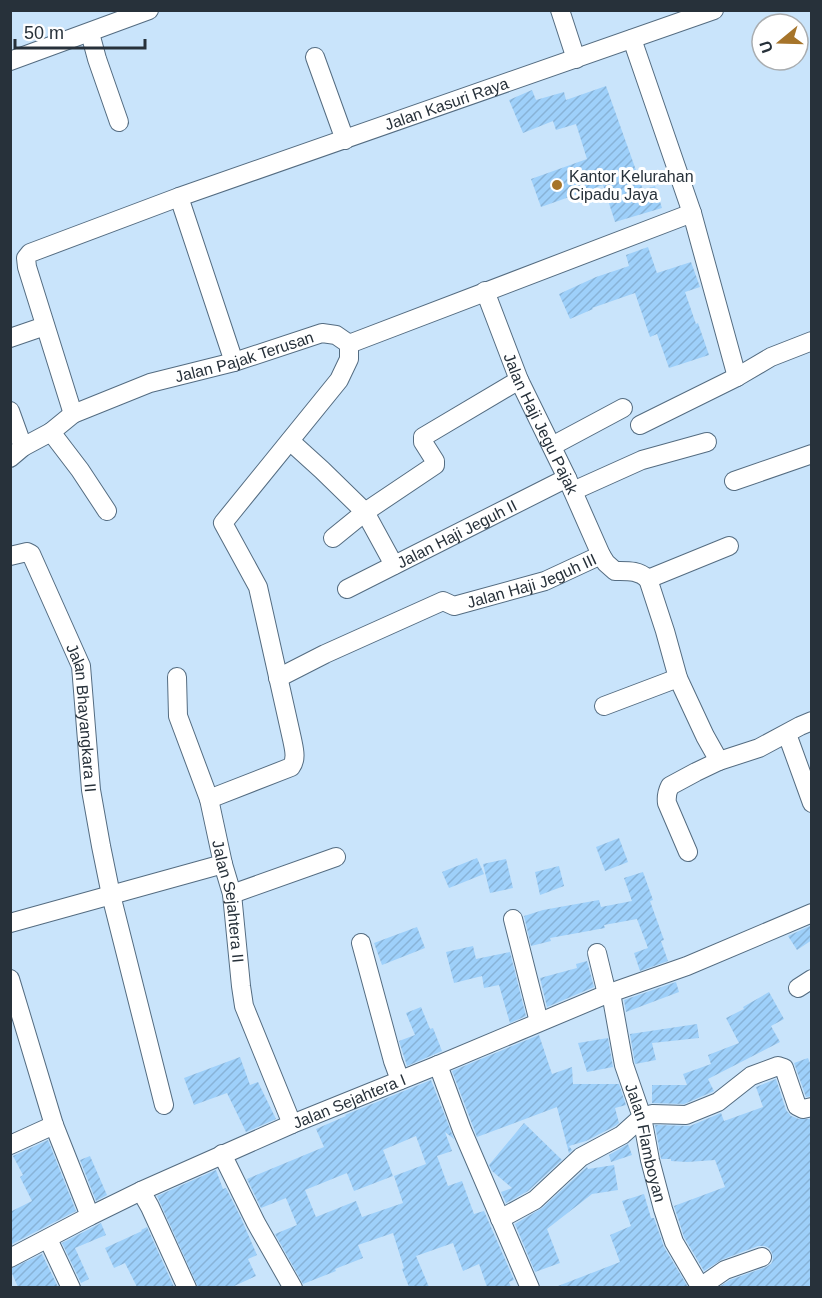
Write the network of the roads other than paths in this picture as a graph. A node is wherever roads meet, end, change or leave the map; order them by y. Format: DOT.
graph roads {
  1 [pos="149,10"];
  2 [pos="560,10"];
  3 [pos="714,10"];
  4 [pos="90,33"];
  5 [pos="632,39"];
  6 [pos="315,57"];
  7 [pos="576,59"];
  8 [pos="10,61"];
  9 [pos="119,122"];
  10 [pos="345,140"];
  11 [pos="179,197"];
  12 [pos="692,213"];
  13 [pos="485,291"];
  14 [pos="45,326"];
  15 [pos="10,338"];
  16 [pos="809,341"];
  17 [pos="349,344"];
  18 [pos="234,362"];
  19 [pos="737,377"];
  20 [pos="519,380"];
  21 [pos="623,408"];
  22 [pos="10,411"];
  23 [pos="73,414"];
  24 [pos="640,425"];
  25 [pos="51,432"];
  26 [pos="290,441"];
  27 [pos="707,442"];
  28 [pos="552,446"];
  29 [pos="17,452"];
  30 [pos="812,454"];
  31 [pos="734,481"];
  32 [pos="570,484"];
  33 [pos="107,511"];
  34 [pos="365,513"];
  35 [pos="333,538"];
  36 [pos="729,546"];
  37 [pos="19,554"];
  38 [pos="601,555"];
  39 [pos="394,565"];
  40 [pos="648,579"];
  41 [pos="347,589"];
  42 [pos="177,677"];
  43 [pos="279,678"];
  44 [pos="678,678"];
  45 [pos="604,706"];
  46 [pos="812,721"];
  47 [pos="787,734"];
  48 [pos="719,761"];
  49 [pos="209,799"];
  50 [pos="812,803"];
  51 [pos="688,852"];
  52 [pos="336,858"];
  53 [pos="223,864"];
  54 [pos="232,894"];
  55 [pos="111,895"];
  56 [pos="812,913"];
  57 [pos="513,919"];
  58 [pos="10,923"];
  59 [pos="361,943"];
  60 [pos="597,953"];
  61 [pos="10,979"];
  62 [pos="609,993"];
  63 [pos="539,1022"];
  64 [pos="438,1065"];
  65 [pos="400,1080"];
  66 [pos="164,1106"];
  67 [pos="812,1107"];
  68 [pos="642,1117"];
  69 [pos="292,1124"];
  70 [pos="54,1125"];
  71 [pos="10,1145"];
  72 [pos="222,1155"];
  73 [pos="141,1191"];
  74 [pos="90,1216"];
  75 [pos="500,1219"];
  76 [pos="48,1239"];
  77 [pos="762,1257"];
  78 [pos="10,1258"];
  79 [pos="71,1287"];
  80 [pos="187,1287"];
  81 [pos="293,1287"];
  82 [pos="530,1287"];
  83 [pos="700,1287"];
  1 -- 4 [label="street"];
  2 -- 7 [label="street"];
  3 -- 5 [label="street, Jalan Kasuri Raya"];
  4 -- 8 [label="street"];
  4 -- 9 [label="street"];
  5 -- 7 [label="street, Jalan Kasuri Raya"];
  5 -- 12 [label="street"];
  6 -- 10 [label="street"];
  7 -- 10 [label="street, Jalan Kasuri Raya"];
  10 -- 11 [label="street, Jalan Kasuri Raya"];
  11 -- 14 [label="street, Jalan Kasuri Raya"];
  11 -- 18 [label="street"];
  12 -- 13 [label="street"];
  12 -- 19 [label="street"];
  13 -- 17 [label="street"];
  13 -- 20 [label="street, Jalan Haji Jegu Pajak"];
  14 -- 15 [label="street"];
  14 -- 23 [label="street"];
  16 -- 19 [label="street"];
  17 -- 18 [label="street, Jalan Pajak Terusan"];
  17 -- 26 [label="street"];
  18 -- 23 [label="street, Jalan Pajak Terusan"];
  19 -- 24 [label="street"];
  20 -- 28 [label="street, Jalan Haji Jegu Pajak"];
  20 -- 34 [label="street"];
  21 -- 28 [label="street"];
  22 -- 29 [label="street"];
  23 -- 25 [label="street, Jalan Pajak Terusan"];
  25 -- 29 [label="street, Jalan Pajak Terusan"];
  25 -- 33 [label="street"];
  26 -- 34 [label="street"];
  26 -- 43 [label="street"];
  27 -- 32 [label="street, Jalan Haji Jeguh II"];
  28 -- 32 [label="street, Jalan Haji Jegu Pajak"];
  30 -- 31 [label="street"];
  32 -- 38 [label="street, Jalan Haji Jegu Pajak"];
  32 -- 39 [label="street, Jalan Haji Jeguh II"];
  34 -- 35 [label="street"];
  34 -- 39 [label="street"];
  36 -- 40 [label="street"];
  37 -- 55 [label="street, Jalan Bhayangkara II"];
  38 -- 40 [label="street, Jalan Haji Jeguh III"];
  38 -- 43 [label="street, Jalan Haji Jeguh III"];
  39 -- 41 [label="street, Jalan Haji Jeguh II"];
  40 -- 44 [label="street"];
  42 -- 49 [label="street, Jalan Sejahtera II"];
  43 -- 49 [label="street"];
  44 -- 45 [label="street"];
  44 -- 48 [label="street"];
  46 -- 47 [label="street"];
  47 -- 48 [label="street"];
  47 -- 50 [label="street"];
  48 -- 51 [label="street"];
  49 -- 53 [label="street, Jalan Sejahtera II"];
  52 -- 54 [label="street"];
  53 -- 54 [label="street, Jalan Sejahtera II"];
  53 -- 55 [label="street"];
  54 -- 69 [label="street, Jalan Sejahtera II"];
  55 -- 58 [label="street"];
  55 -- 66 [label="street, Jalan Bhayangkara II"];
  56 -- 62 [label="street, Jalan Sejahtera I"];
  57 -- 63 [label="street"];
  59 -- 65 [label="street"];
  60 -- 62 [label="street, Jalan Flamboyan"];
  61 -- 70 [label="street"];
  62 -- 63 [label="street, Jalan Sejahtera I"];
  62 -- 68 [label="street, Jalan Flamboyan"];
  63 -- 64 [label="street, Jalan Sejahtera I"];
  64 -- 65 [label="street, Jalan Sejahtera I"];
  64 -- 75 [label="street"];
  65 -- 69 [label="street, Jalan Sejahtera I"];
  67 -- 68 [label="street"];
  68 -- 75 [label="street"];
  68 -- 83 [label="street, Jalan Flamboyan"];
  69 -- 72 [label="street, Jalan Sejahtera I"];
  70 -- 71 [label="street"];
  70 -- 74 [label="street"];
  72 -- 73 [label="street, Jalan Sejahtera I"];
  72 -- 81 [label="street"];
  73 -- 74 [label="street, Jalan Sejahtera I"];
  73 -- 80 [label="street"];
  74 -- 76 [label="street, Jalan Sejahtera I"];
  75 -- 82 [label="street"];
  76 -- 78 [label="street, Jalan Sejahtera I"];
  76 -- 79 [label="street"];
  77 -- 83 [label="street"];
}
